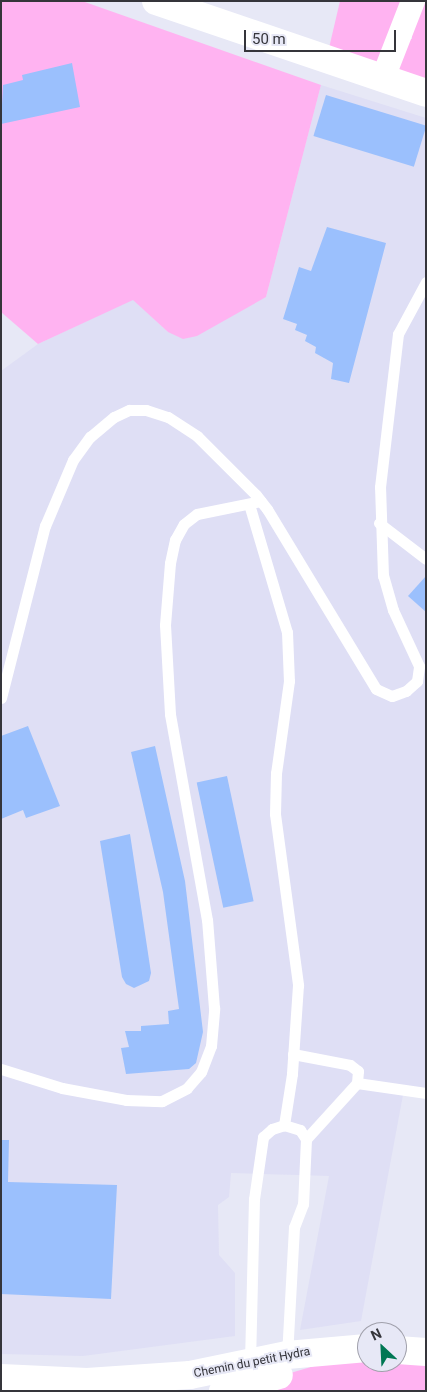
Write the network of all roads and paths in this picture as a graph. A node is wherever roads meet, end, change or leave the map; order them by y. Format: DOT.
graph roads {
  1 [pos="156,1"];
  2 [pos="414,1"];
  3 [pos="383,78"];
  4 [pos="426,93"];
  5 [pos="426,282"];
  6 [pos="261,501"];
  7 [pos="249,504"];
  8 [pos="379,523"];
  9 [pos="426,559"];
  10 [pos="1,698"];
  11 [pos="293,1054"];
  12 [pos="1,1069"];
  13 [pos="357,1083"];
  14 [pos="426,1092"];
  15 [pos="284,1125"];
  16 [pos="306,1139"];
  17 [pos="357,1348"];
  18 [pos="407,1351"];
  19 [pos="426,1352"];
  20 [pos="288,1364"];
  21 [pos="250,1375"];
  22 [pos="1,1378"];
  23 [pos="222,1391"];
  1 -- 3 [label="main road"];
  2 -- 3 [label="street"];
  3 -- 4 [label="main road"];
  5 -- 8 [label="lane"];
  6 -- 7 [label="lane"];
  6 -- 8 [label="lane"];
  6 -- 10 [label="lane"];
  7 -- 11 [label="lane"];
  7 -- 12 [label="lane"];
  8 -- 9 [label="lane"];
  11 -- 13 [label="lane"];
  11 -- 15 [label="lane"];
  13 -- 14 [label="lane"];
  13 -- 16 [label="lane"];
  15 -- 16 [label="lane"];
  15 -- 21 [label="lane"];
  16 -- 20 [label="lane"];
  17 -- 20 [label="main road, Chemin du petit Hydra"];
  18 -- 19 [label="main road"];
  20 -- 21 [label="main road, Chemin du petit Hydra"];
  21 -- 22 [label="main road, Chemin du petit Hydra"];
  21 -- 23 [label="main road, Chemin du petit Hydra"];
}
